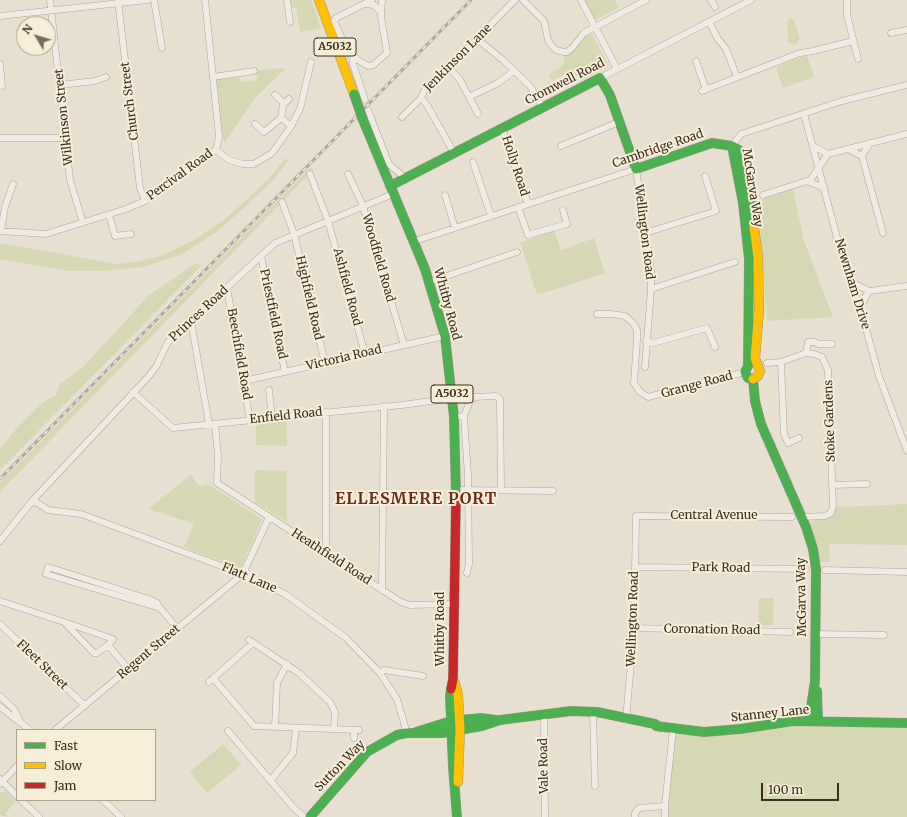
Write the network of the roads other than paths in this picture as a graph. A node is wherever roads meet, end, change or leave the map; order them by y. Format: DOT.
graph roads {
  1 [pos="50,0"];
  2 [pos="148,0"];
  3 [pos="154,0"];
  4 [pos="205,0"];
  5 [pos="287,0"];
  6 [pos="319,0"];
  7 [pos="372,0"];
  8 [pos="382,0"];
  9 [pos="515,0"];
  10 [pos="523,0"];
  11 [pos="581,0"];
  12 [pos="646,0"];
  13 [pos="711,0"];
  14 [pos="751,0"];
  15 [pos="847,0"];
  16 [pos="118,2"];
  17 [pos="365,4"];
  18 [pos="714,8"];
  19 [pos="51,10"];
  20 [pos="381,13"];
  21 [pos="0,16"];
  22 [pos="290,22"];
  23 [pos="710,22"];
  24 [pos="595,27"];
  25 [pos="907,30"];
  26 [pos="895,34"];
  27 [pos="477,39"];
  28 [pos="853,41"];
  29 [pos="162,48"];
  30 [pos="352,56"];
  31 [pos="858,59"];
  32 [pos="696,61"];
  33 [pos="311,62"];
  34 [pos="0,64"];
  35 [pos="449,67"];
  36 [pos="617,69"];
  37 [pos="254,71"];
  38 [pos="514,71"];
  39 [pos="106,77"];
  40 [pos="213,77"];
  41 [pos="737,77"];
  42 [pos="600,78"];
  43 [pos="60,85"];
  44 [pos="907,85"];
  45 [pos="2,86"];
  46 [pos="275,95"];
  47 [pos="469,97"];
  48 [pos="420,98"];
  49 [pos="289,100"];
  50 [pos="365,100"];
  51 [pos="284,103"];
  52 [pos="543,107"];
  53 [pos="368,110"];
  54 [pos="478,114"];
  55 [pos="804,114"];
  56 [pos="402,116"];
  57 [pos="281,118"];
  58 [pos="619,122"];
  59 [pos="255,124"];
  60 [pos="291,126"];
  61 [pos="502,128"];
  62 [pos="907,134"];
  63 [pos="0,138"];
  64 [pos="66,138"];
  65 [pos="870,143"];
  66 [pos="561,146"];
  67 [pos="732,146"];
  68 [pos="813,146"];
  69 [pos="848,149"];
  70 [pos="216,150"];
  71 [pos="454,153"];
  72 [pos="828,154"];
  73 [pos="862,156"];
  74 [pos="473,162"];
  75 [pos="819,168"];
  76 [pos="636,169"];
  77 [pos="310,174"];
  78 [pos="348,174"];
  79 [pos="704,176"];
  80 [pos="405,178"];
  81 [pos="809,182"];
  82 [pos="5,186"];
  83 [pos="824,188"];
  84 [pos="392,190"];
  85 [pos="445,195"];
  86 [pos="763,195"];
  87 [pos="145,201"];
  88 [pos="282,202"];
  89 [pos="528,204"];
  90 [pos="363,206"];
  91 [pos="518,207"];
  92 [pos="563,210"];
  93 [pos="109,215"];
  94 [pos="491,216"];
  95 [pos="328,221"];
  96 [pos="83,223"];
  97 [pos="455,228"];
  98 [pos="0,231"];
  99 [pos="883,233"];
  100 [pos="131,234"];
  101 [pos="294,234"];
  102 [pos="645,234"];
  103 [pos="414,241"];
  104 [pos="518,252"];
  105 [pos="261,256"];
  106 [pos="735,262"];
  107 [pos="429,282"];
  108 [pos="851,282"];
  109 [pos="907,286"];
  110 [pos="227,288"];
  111 [pos="652,289"];
  112 [pos="869,291"];
  113 [pos="860,307"];
  114 [pos="597,314"];
  115 [pos="190,321"];
  116 [pos="445,336"];
  117 [pos="646,340"];
  118 [pos="832,344"];
  119 [pos="404,345"];
  120 [pos="714,347"];
  121 [pos="806,353"];
  122 [pos="365,354"];
  123 [pos="781,362"];
  124 [pos="325,363"];
  125 [pos="767,363"];
  126 [pos="645,367"];
  127 [pos="758,367"];
  128 [pos="747,369"];
  129 [pos="285,372"];
  130 [pos="753,379"];
  131 [pos="244,381"];
  132 [pos="269,390"];
  133 [pos="133,392"];
  134 [pos="474,397"];
  135 [pos="453,398"];
  136 [pos="465,398"];
  137 [pos="384,406"];
  138 [pos="326,412"];
  139 [pos="464,416"];
  140 [pos="454,417"];
  141 [pos="272,418"];
  142 [pos="250,420"];
  143 [pos="212,424"];
  144 [pos="799,438"];
  145 [pos="907,451"];
  146 [pos="867,484"];
  147 [pos="832,485"];
  148 [pos="454,490"];
  149 [pos="501,490"];
  150 [pos="468,491"];
  151 [pos="553,491"];
  152 [pos="33,500"];
  153 [pos="636,516"];
  154 [pos="269,517"];
  155 [pos="796,517"];
  156 [pos="0,541"];
  157 [pos="326,553"];
  158 [pos="635,567"];
  159 [pos="806,570"];
  160 [pos="825,570"];
  161 [pos="907,572"];
  162 [pos="467,573"];
  163 [pos="243,574"];
  164 [pos="98,583"];
  165 [pos="96,590"];
  166 [pos="382,590"];
  167 [pos="0,601"];
  168 [pos="453,604"];
  169 [pos="160,608"];
  170 [pos="64,622"];
  171 [pos="0,624"];
  172 [pos="177,628"];
  173 [pos="634,628"];
  174 [pos="790,632"];
  175 [pos="814,634"];
  176 [pos="884,635"];
  177 [pos="108,645"];
  178 [pos="287,664"];
  179 [pos="128,669"];
  180 [pos="380,674"];
  181 [pos="423,676"];
  182 [pos="0,696"];
  183 [pos="85,706"];
  184 [pos="0,707"];
  185 [pos="593,714"];
  186 [pos="544,715"];
  187 [pos="455,720"];
  188 [pos="500,720"];
  189 [pos="626,720"];
  190 [pos="813,720"];
  191 [pos="20,721"];
  192 [pos="907,723"];
  193 [pos="275,727"];
  194 [pos="296,728"];
  195 [pos="673,728"];
  196 [pos="29,729"];
  197 [pos="55,729"];
  198 [pos="334,729"];
  199 [pos="460,729"];
  200 [pos="228,731"];
  201 [pos="451,731"];
  202 [pos="411,733"];
  203 [pos="354,738"];
  204 [pos="16,767"];
  205 [pos="270,781"];
  206 [pos="1,782"];
  207 [pos="595,786"];
  208 [pos="456,792"];
  209 [pos="16,795"];
  210 [pos="22,801"];
  211 [pos="104,801"];
  212 [pos="665,806"];
  213 [pos="39,817"];
  214 [pos="121,817"];
  215 [pos="304,817"];
  216 [pos="310,817"];
  217 [pos="457,817"];
  218 [pos="545,817"];
  219 [pos="635,817"];
  220 [pos="665,817"];
  1 -- 19 [label="street, Wilkinson Street"];
  2 -- 16 [label="street"];
  3 -- 29 [label="street"];
  4 -- 40 [label="street, Percival Road"];
  5 -- 22 [label="street"];
  6 -- 84 [label="main road, Whitby Road / A5032, bridge"];
  7 -- 17 [label="street"];
  8 -- 20 [label="street"];
  9 -- 27 [label="street, Jenkinson Lane"];
  10 -- 24 [label="street"];
  11 -- 24 [label="street"];
  12 -- 24 [label="street"];
  13 -- 18 [label="street"];
  14 -- 23 [label="street, Cromwell Road"];
  15 -- 28 [label="street"];
  16 -- 19 [label="street"];
  16 -- 87 [label="street, Church Street"];
  17 -- 20 [label="street"];
  17 -- 30 [label="street"];
  19 -- 21 [label="street"];
  19 -- 43 [label="street, Wilkinson Street"];
  20 -- 30 [label="street"];
  23 -- 36 [label="street, Cromwell Road"];
  23 -- 41 [label="street"];
  24 -- 36 [label="street"];
  25 -- 26 [label="street"];
  27 -- 35 [label="street, Jenkinson Lane"];
  27 -- 38 [label="street"];
  28 -- 31 [label="street"];
  28 -- 41 [label="street"];
  30 -- 50 [label="street"];
  32 -- 41 [label="street"];
  33 -- 60 [label="street"];
  34 -- 45 [label="street"];
  35 -- 47 [label="street"];
  35 -- 48 [label="street, Jenkinson Lane"];
  36 -- 42 [label="street, Cromwell Road"];
  37 -- 40 [label="street"];
  38 -- 47 [label="street"];
  38 -- 52 [label="street"];
  39 -- 43 [label="street"];
  40 -- 70 [label="street, Percival Road"];
  42 -- 52 [label="main road, Cromwell Road"];
  42 -- 58 [label="main road"];
  43 -- 64 [label="street, Wilkinson Street"];
  44 -- 55 [label="street"];
  46 -- 51 [label="street"];
  47 -- 54 [label="street"];
  48 -- 56 [label="street, Jenkinson Lane"];
  48 -- 71 [label="street"];
  49 -- 51 [label="street"];
  51 -- 57 [label="street"];
  52 -- 61 [label="main road, Cromwell Road"];
  53 -- 80 [label="street"];
  55 -- 67 [label="street"];
  55 -- 68 [label="street, Newnham Drive"];
  57 -- 59 [label="street"];
  57 -- 60 [label="street"];
  58 -- 66 [label="street"];
  58 -- 76 [label="main road"];
  60 -- 70 [label="street"];
  61 -- 71 [label="main road, Cromwell Road"];
  61 -- 89 [label="street, Holly Road"];
  62 -- 65 [label="street"];
  63 -- 64 [label="street"];
  64 -- 96 [label="street, Wilkinson Street"];
  65 -- 69 [label="street"];
  65 -- 73 [label="street"];
  67 -- 76 [label="main road, Cambridge Road"];
  67 -- 127 [label="main road, McGarva Way"];
  67 -- 128 [label="main road, McGarva Way"];
  68 -- 72 [label="street"];
  68 -- 75 [label="street, Newnham Drive"];
  69 -- 72 [label="street"];
  69 -- 73 [label="street"];
  70 -- 87 [label="street, Percival Road"];
  71 -- 80 [label="main road, Cromwell Road"];
  72 -- 75 [label="street"];
  73 -- 99 [label="street"];
  74 -- 94 [label="street"];
  75 -- 81 [label="street"];
  75 -- 83 [label="street, Newnham Drive"];
  76 -- 89 [label="street, Cambridge Road"];
  76 -- 102 [label="street, Wellington Road"];
  77 -- 95 [label="street, Ashfield Road"];
  78 -- 90 [label="street, Woodfield Road"];
  79 -- 102 [label="street"];
  80 -- 84 [label="main road, Cromwell Road"];
  81 -- 83 [label="street"];
  81 -- 86 [label="street"];
  82 -- 98 [label="street"];
  83 -- 108 [label="street, Newnham Drive"];
  84 -- 90 [label="street, Princes Road"];
  84 -- 103 [label="main road, Whitby Road / A5032"];
  85 -- 97 [label="street"];
  87 -- 93 [label="street, Percival Road"];
  88 -- 101 [label="street, Highfield Road"];
  89 -- 91 [label="street, Cambridge Road"];
  90 -- 95 [label="street, Princes Road"];
  90 -- 119 [label="street, Woodfield Road"];
  91 -- 92 [label="street"];
  91 -- 94 [label="street, Cambridge Road"];
  93 -- 96 [label="street, Percival Road"];
  93 -- 100 [label="street"];
  94 -- 97 [label="street, Cambridge Road"];
  95 -- 101 [label="street, Princes Road"];
  95 -- 122 [label="street, Ashfield Road"];
  96 -- 98 [label="street, Percival Road"];
  97 -- 103 [label="street, Cambridge Road"];
  101 -- 105 [label="street, Princes Road"];
  101 -- 124 [label="street, Highfield Road"];
  102 -- 111 [label="street, Wellington Road"];
  103 -- 107 [label="main road, Whitby Road / A5032"];
  104 -- 107 [label="street"];
  105 -- 110 [label="street, Princes Road"];
  105 -- 129 [label="street, Priestfield Road"];
  106 -- 111 [label="street"];
  107 -- 116 [label="main road, Whitby Road / A5032"];
  108 -- 112 [label="street"];
  108 -- 113 [label="street, Newnham Drive"];
  109 -- 112 [label="street"];
  110 -- 115 [label="street, Princes Road"];
  110 -- 131 [label="street, Beechfield Road"];
  111 -- 117 [label="street, Wellington Road"];
  112 -- 113 [label="street"];
  113 -- 145 [label="street, Newnham Drive"];
  114 -- 128 [label="street, Grange Road"];
  115 -- 133 [label="street, Princes Road"];
  115 -- 143 [label="street"];
  116 -- 119 [label="street, Victoria Road"];
  116 -- 135 [label="main road, Whitby Road / A5032"];
  117 -- 120 [label="street"];
  117 -- 126 [label="street, Wellington Road"];
  118 -- 121 [label="street"];
  119 -- 122 [label="street, Victoria Road"];
  121 -- 123 [label="street"];
  121 -- 147 [label="street, Stoke Gardens"];
  122 -- 124 [label="street, Victoria Road"];
  123 -- 125 [label="street"];
  123 -- 144 [label="street"];
  124 -- 129 [label="street, Victoria Road"];
  127 -- 128 [label="main road"];
  127 -- 130 [label="main road"];
  128 -- 130 [label="main road"];
  129 -- 131 [label="street, Victoria Road"];
  130 -- 155 [label="main road, McGarva Way"];
  131 -- 142 [label="street, Beechfield Road"];
  132 -- 141 [label="street"];
  133 -- 143 [label="street, Enfield Road"];
  133 -- 152 [label="street, Princes Road"];
  134 -- 136 [label="street"];
  134 -- 139 [label="street"];
  134 -- 149 [label="street"];
  135 -- 137 [label="street, Enfield Road"];
  135 -- 140 [label="main road, Whitby Road / A5032"];
  137 -- 138 [label="street, Enfield Road"];
  137 -- 166 [label="street"];
  138 -- 141 [label="street, Enfield Road"];
  138 -- 157 [label="street"];
  139 -- 140 [label="street"];
  139 -- 150 [label="street"];
  140 -- 148 [label="main road, Whitby Road / A5032"];
  141 -- 142 [label="street, Enfield Road"];
  142 -- 143 [label="street, Enfield Road"];
  143 -- 154 [label="street, Heathfield Road"];
  146 -- 147 [label="street"];
  147 -- 155 [label="street, Stoke Gardens"];
  148 -- 150 [label="street"];
  148 -- 168 [label="main road, Whitby Road / A5032"];
  149 -- 150 [label="street"];
  149 -- 151 [label="street"];
  150 -- 162 [label="street"];
  152 -- 156 [label="street, Princes Road"];
  152 -- 163 [label="street, Flatt Lane"];
  153 -- 155 [label="street, Central Avenue"];
  153 -- 158 [label="street, Wellington Road"];
  154 -- 157 [label="street, Heathfield Road"];
  154 -- 163 [label="street"];
  155 -- 175 [label="main road, McGarva Way"];
  157 -- 166 [label="street, Heathfield Road"];
  158 -- 159 [label="street, Park Road"];
  158 -- 173 [label="street, Wellington Road"];
  160 -- 161 [label="street"];
  163 -- 172 [label="street, Regent Street"];
  163 -- 180 [label="street, Flatt Lane"];
  164 -- 165 [label="street"];
  164 -- 165 [label="street"];
  164 -- 169 [label="street"];
  165 -- 169 [label="street"];
  166 -- 168 [label="street, Heathfield Road"];
  167 -- 170 [label="street"];
  168 -- 187 [label="main road, Whitby Road / A5032"];
  169 -- 172 [label="street"];
  170 -- 177 [label="street"];
  170 -- 177 [label="street"];
  171 -- 183 [label="street, Fleet Street"];
  172 -- 179 [label="street, Regent Street"];
  173 -- 174 [label="street, Coronation Road"];
  173 -- 189 [label="street, Wellington Road"];
  175 -- 176 [label="street"];
  175 -- 190 [label="main road, McGarva Way"];
  177 -- 179 [label="street"];
  178 -- 193 [label="street"];
  178 -- 193 [label="street"];
  178 -- 198 [label="street"];
  179 -- 183 [label="street, Regent Street"];
  180 -- 181 [label="street"];
  180 -- 202 [label="street, Flatt Lane"];
  182 -- 191 [label="street"];
  183 -- 197 [label="street, Regent Street"];
  184 -- 191 [label="street"];
  185 -- 186 [label="main road, Stanney Lane"];
  185 -- 186 [label="main road, Stanney Lane"];
  185 -- 189 [label="main road, Stanney Lane"];
  185 -- 207 [label="street"];
  186 -- 188 [label="main road, Stanney Lane"];
  186 -- 218 [label="street, Vale Road"];
  187 -- 188 [label="main road, Stanney Lane"];
  187 -- 199 [label="main road, Whitby Road / A5032"];
  187 -- 201 [label="main road, Whitby Road / A5032"];
  187 -- 202 [label="main road, Sutton Way"];
  188 -- 199 [label="main road, Stanney Lane"];
  189 -- 195 [label="main road, Stanney Lane"];
  190 -- 192 [label="main road, Stanney Lane"];
  190 -- 195 [label="main road, Stanney Lane"];
  191 -- 196 [label="street"];
  193 -- 194 [label="street"];
  194 -- 198 [label="street"];
  194 -- 205 [label="street"];
  195 -- 212 [label="street"];
  198 -- 203 [label="street"];
  199 -- 201 [label="main road, Stanney Lane"];
  199 -- 208 [label="main road, Whitby Road / A5032"];
  200 -- 205 [label="street"];
  201 -- 202 [label="main road, Sutton Way"];
  201 -- 208 [label="main road, Whitby Road / A5032"];
  202 -- 216 [label="main road, Sutton Way"];
  204 -- 206 [label="street"];
  205 -- 215 [label="street"];
  206 -- 209 [label="street"];
  208 -- 217 [label="main road, Whitby Road / A5032"];
  210 -- 213 [label="street"];
  211 -- 214 [label="street"];
  212 -- 219 [label="street"];
  212 -- 220 [label="street"];
}
